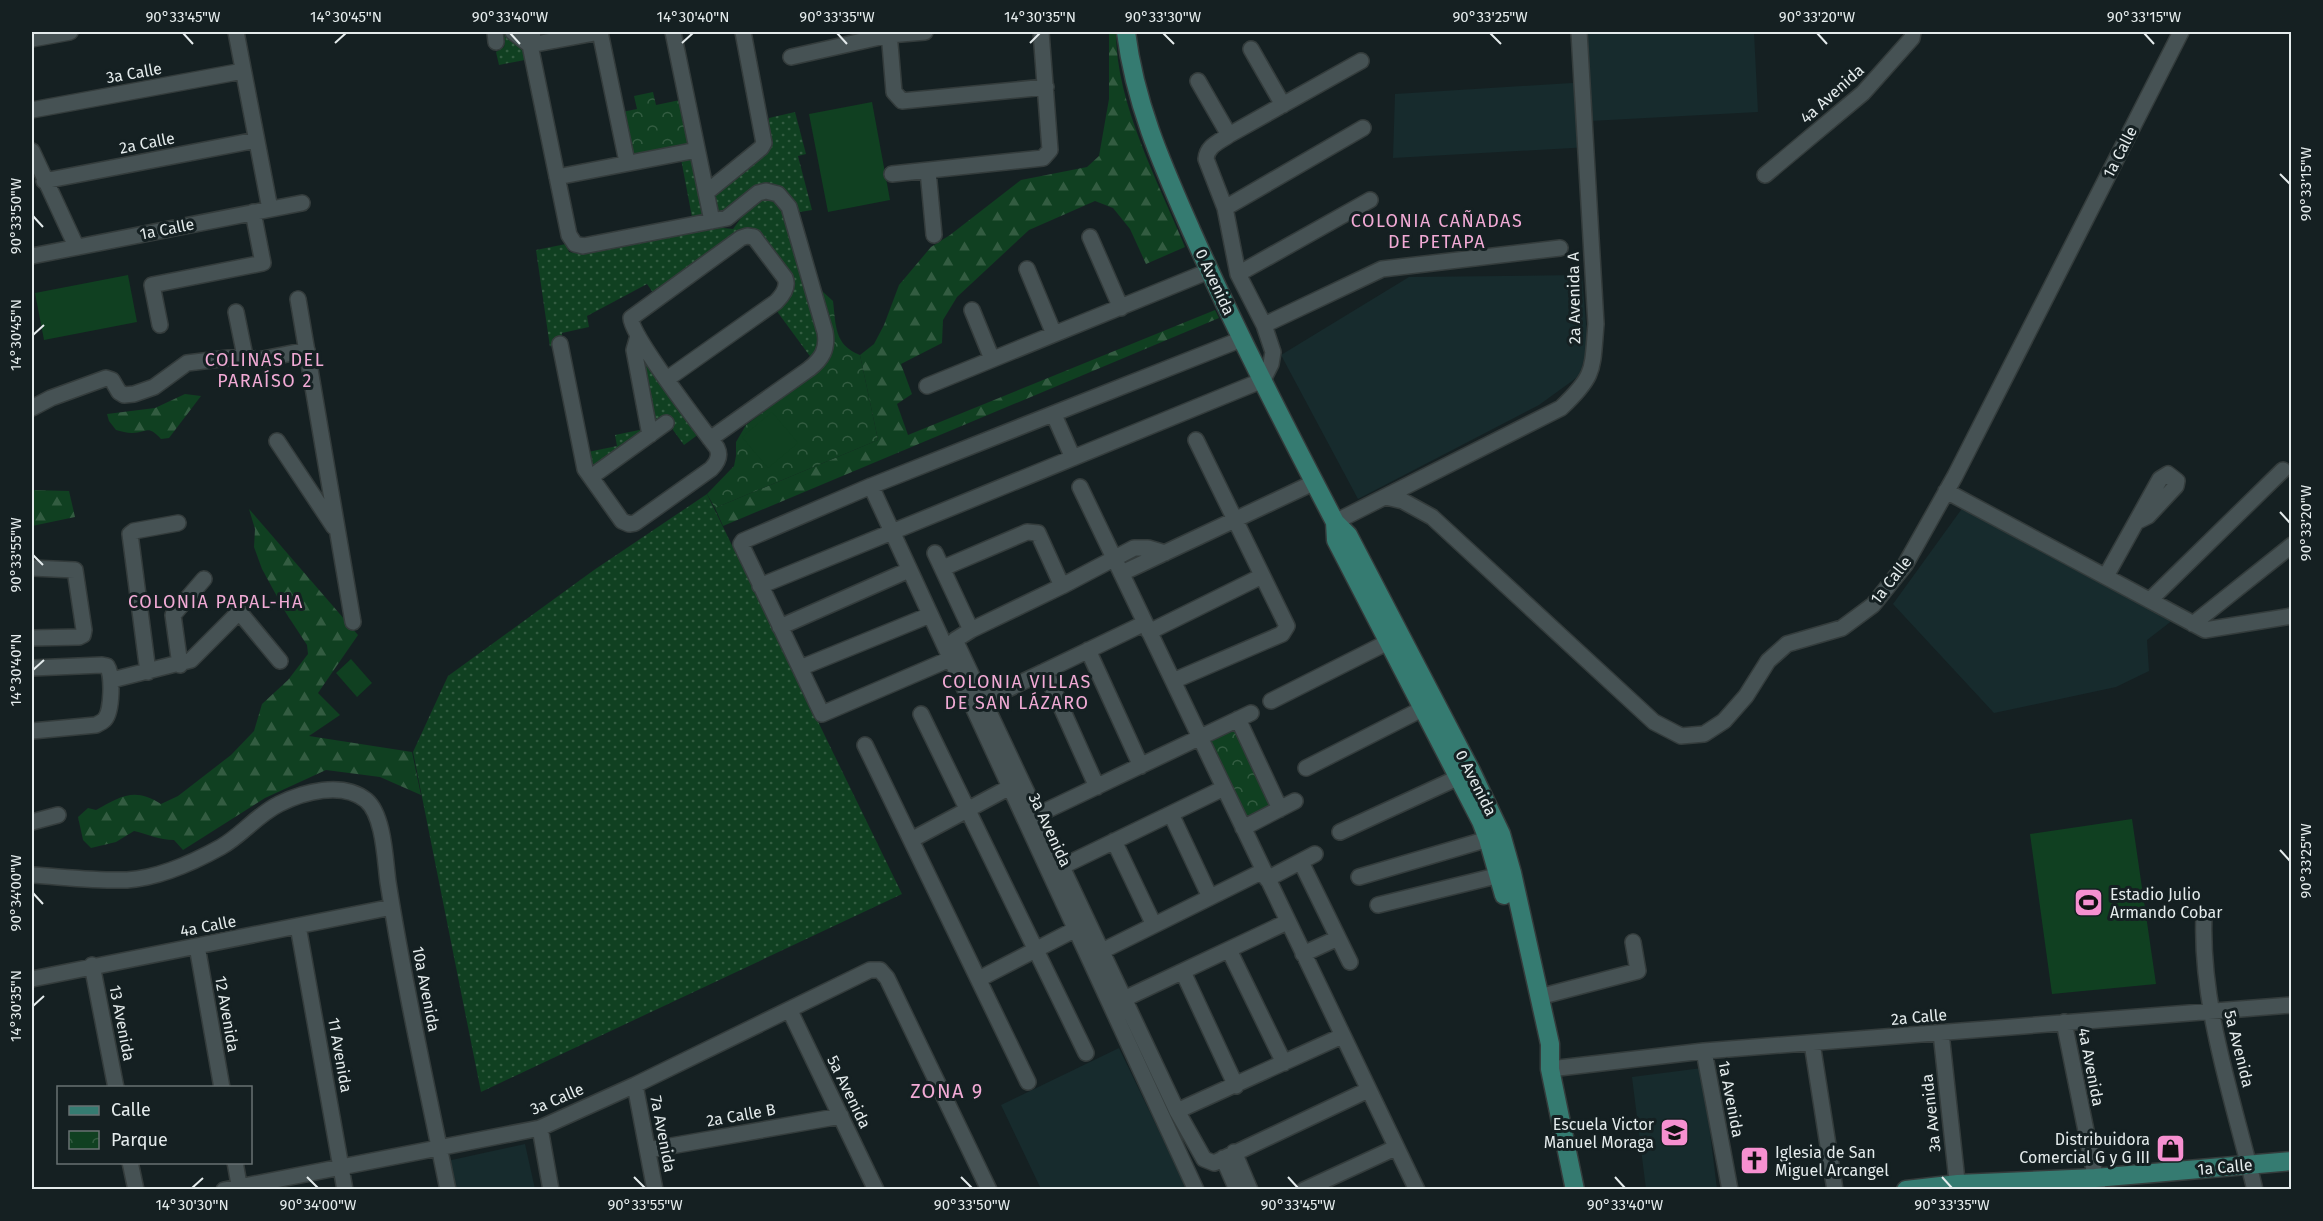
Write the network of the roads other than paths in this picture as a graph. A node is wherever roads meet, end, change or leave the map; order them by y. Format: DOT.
graph roads {
  1 [pos="69,32"];
  2 [pos="236,32"];
  3 [pos="513,32"];
  4 [pos="600,32"];
  5 [pos="673,32"];
  6 [pos="743,32"];
  7 [pos="925,32"];
  8 [pos="1041,32"];
  9 [pos="1126,32"];
  10 [pos="1579,32"];
  11 [pos="1913,32"];
  12 [pos="2181,32"];
  13 [pos="889,33"];
  14 [pos="531,38"];
  15 [pos="32,39"];
  16 [pos="1251,49"];
  17 [pos="791,57"];
  18 [pos="1360,61"];
  19 [pos="243,71"];
  20 [pos="1198,81"];
  21 [pos="1046,87"];
  22 [pos="1283,105"];
  23 [pos="32,110"];
  24 [pos="1363,128"];
  25 [pos="1229,135"];
  26 [pos="256,140"];
  27 [pos="697,150"];
  28 [pos="32,151"];
  29 [pos="627,162"];
  30 [pos="928,171"];
  31 [pos="892,174"];
  32 [pos="1765,175"];
  33 [pos="557,177"];
  34 [pos="44,181"];
  35 [pos="707,192"];
  36 [pos="1370,200"];
  37 [pos="302,203"];
  38 [pos="1225,208"];
  39 [pos="270,209"];
  40 [pos="253,212"];
  41 [pos="712,221"];
  42 [pos="934,235"];
  43 [pos="1090,237"];
  44 [pos="76,246"];
  45 [pos="1560,248"];
  46 [pos="32,256"];
  47 [pos="1027,269"];
  48 [pos="1209,271"];
  49 [pos="1239,274"];
  50 [pos="298,299"];
  51 [pos="1121,308"];
  52 [pos="972,310"];
  53 [pos="236,312"];
  54 [pos="160,325"];
  55 [pos="1264,325"];
  56 [pos="1054,334"];
  57 [pos="638,336"];
  58 [pos="1242,339"];
  59 [pos="560,344"];
  60 [pos="307,350"];
  61 [pos="244,356"];
  62 [pos="992,359"];
  63 [pos="667,379"];
  64 [pos="1263,380"];
  65 [pos="927,386"];
  66 [pos="32,395"];
  67 [pos="51,398"];
  68 [pos="32,408"];
  69 [pos="1054,415"];
  70 [pos="666,423"];
  71 [pos="650,435"];
  72 [pos="710,439"];
  73 [pos="1196,440"];
  74 [pos="277,441"];
  75 [pos="1073,458"];
  76 [pos="2283,470"];
  77 [pos="591,477"];
  78 [pos="1315,482"];
  79 [pos="871,486"];
  80 [pos="1080,487"];
  81 [pos="1946,491"];
  82 [pos="1386,497"];
  83 [pos="1235,521"];
  84 [pos="2138,521"];
  85 [pos="1335,522"];
  86 [pos="178,524"];
  87 [pos="338,532"];
  88 [pos="892,532"];
  89 [pos="2292,545"];
  90 [pos="936,553"];
  91 [pos="1118,566"];
  92 [pos="32,568"];
  93 [pos="943,568"];
  94 [pos="909,570"];
  95 [pos="1262,576"];
  96 [pos="2106,576"];
  97 [pos="204,579"];
  98 [pos="760,586"];
  99 [pos="1062,586"];
  100 [pos="2150,600"];
  101 [pos="930,615"];
  102 [pos="2292,616"];
  103 [pos="353,622"];
  104 [pos="2193,624"];
  105 [pos="780,627"];
  106 [pos="1147,627"];
  107 [pos="971,630"];
  108 [pos="32,638"];
  109 [pos="1394,639"];
  110 [pos="1088,650"];
  111 [pos="950,659"];
  112 [pos="280,661"];
  113 [pos="180,665"];
  114 [pos="32,668"];
  115 [pos="800,668"];
  116 [pos="1045,671"];
  117 [pos="148,672"];
  118 [pos="112,680"];
  119 [pos="1173,681"];
  120 [pos="983,701"];
  121 [pos="1271,701"];
  122 [pos="1422,709"];
  123 [pos="921,714"];
  124 [pos="32,731"];
  125 [pos="1200,738"];
  126 [pos="865,745"];
  127 [pos="1141,766"];
  128 [pos="1306,768"];
  129 [pos="1465,774"];
  130 [pos="1010,787"];
  131 [pos="1097,787"];
  132 [pos="1224,788"];
  133 [pos="1295,801"];
  134 [pos="1280,809"];
  135 [pos="968,810"];
  136 [pos="1171,814"];
  137 [pos="58,815"];
  138 [pos="1037,815"];
  139 [pos="32,822"];
  140 [pos="1243,828"];
  141 [pos="1340,832"];
  142 [pos="1488,839"];
  143 [pos="911,840"];
  144 [pos="1114,841"];
  145 [pos="1315,854"];
  146 [pos="1300,862"];
  147 [pos="1061,867"];
  148 [pos="1500,874"];
  149 [pos="32,875"];
  150 [pos="1265,875"];
  151 [pos="1359,877"];
  152 [pos="1210,897"];
  153 [pos="1378,905"];
  154 [pos="392,908"];
  155 [pos="2204,916"];
  156 [pos="1287,922"];
  157 [pos="1154,925"];
  158 [pos="298,926"];
  159 [pos="1076,929"];
  160 [pos="1338,938"];
  161 [pos="1633,942"];
  162 [pos="197,946"];
  163 [pos="1036,950"];
  164 [pos="1229,950"];
  165 [pos="1100,951"];
  166 [pos="1303,954"];
  167 [pos="1350,962"];
  168 [pos="92,965"];
  169 [pos="1183,972"];
  170 [pos="32,979"];
  171 [pos="979,979"];
  172 [pos="1539,997"];
  173 [pos="1124,999"];
  174 [pos="2292,1005"];
  175 [pos="790,1011"];
  176 [pos="2211,1012"];
  177 [pos="2064,1022"];
  178 [pos="1941,1033"];
  179 [pos="1342,1036"];
  180 [pos="1812,1043"];
  181 [pos="1704,1051"];
  182 [pos="1086,1053"];
  183 [pos="1284,1063"];
  184 [pos="1550,1069"];
  185 [pos="1028,1082"];
  186 [pos="635,1085"];
  187 [pos="116,1086"];
  188 [pos="222,1086"];
  189 [pos="1236,1086"];
  190 [pos="1368,1090"];
  191 [pos="1177,1111"];
  192 [pos="840,1116"];
  193 [pos="540,1128"];
  194 [pos="440,1148"];
  195 [pos="1395,1148"];
  196 [pos="648,1150"];
  197 [pos="1228,1155"];
  198 [pos="2292,1161"];
  199 [pos="130,1164"];
  200 [pos="235,1164"];
  201 [pos="2249,1165"];
  202 [pos="342,1167"];
  203 [pos="2096,1184"];
  204 [pos="1958,1187"];
  205 [pos="234,1189"];
  206 [pos="136,1190"];
  207 [pos="345,1190"];
  208 [pos="448,1190"];
  209 [pos="551,1190"];
  210 [pos="655,1190"];
  211 [pos="876,1190"];
  212 [pos="988,1190"];
  213 [pos="1196,1190"];
  214 [pos="1237,1190"];
  215 [pos="1250,1190"];
  216 [pos="1304,1190"];
  217 [pos="1417,1190"];
  218 [pos="1575,1190"];
  219 [pos="1730,1190"];
  220 [pos="1835,1190"];
  221 [pos="1906,1190"];
  222 [pos="2255,1190"];
  1 -- 15 [label="street"];
  2 -- 19 [label="street"];
  3 -- 14 [label="street"];
  4 -- 14 [label="street"];
  4 -- 29 [label="street"];
  5 -- 27 [label="street"];
  6 -- 35 [label="street"];
  7 -- 13 [label="street"];
  8 -- 21 [label="street"];
  9 -- 48 [label="main road, 0 Avenida"];
  10 -- 82 [label="street, 2a Avenida A"];
  11 -- 32 [label="street, 4a Avenida"];
  12 -- 81 [label="street, 1a Calle"];
  13 -- 17 [label="street"];
  13 -- 21 [label="street"];
  14 -- 33 [label="street"];
  16 -- 22 [label="street"];
  18 -- 22 [label="street"];
  19 -- 23 [label="street, 3a Calle"];
  19 -- 26 [label="street"];
  20 -- 25 [label="street"];
  21 -- 30 [label="street"];
  22 -- 25 [label="street"];
  24 -- 38 [label="street"];
  25 -- 38 [label="street"];
  26 -- 34 [label="street, 2a Calle"];
  26 -- 39 [label="street"];
  27 -- 29 [label="street"];
  27 -- 35 [label="street"];
  28 -- 34 [label="street"];
  29 -- 33 [label="street"];
  30 -- 31 [label="street"];
  30 -- 42 [label="street"];
  33 -- 41 [label="street"];
  34 -- 44 [label="street"];
  35 -- 41 [label="street"];
  36 -- 49 [label="street"];
  37 -- 39 [label="street, 1a Calle"];
  38 -- 49 [label="street"];
  39 -- 40 [label="street, 1a Calle"];
  40 -- 44 [label="street, 1a Calle"];
  40 -- 54 [label="street"];
  41 -- 72 [label="street"];
  43 -- 51 [label="street"];
  44 -- 46 [label="street, 1a Calle"];
  45 -- 55 [label="street"];
  47 -- 56 [label="street"];
  48 -- 51 [label="street"];
  48 -- 58 [label="main road, 0 Avenida"];
  49 -- 55 [label="street"];
  50 -- 60 [label="street"];
  51 -- 56 [label="street"];
  52 -- 62 [label="street"];
  53 -- 61 [label="street"];
  55 -- 64 [label="street"];
  56 -- 62 [label="street"];
  57 -- 63 [label="street"];
  57 -- 63 [label="street"];
  57 -- 71 [label="street"];
  58 -- 64 [label="main road, 0 Avenida"];
  58 -- 69 [label="street"];
  59 -- 77 [label="street"];
  60 -- 61 [label="street"];
  60 -- 87 [label="street"];
  61 -- 67 [label="street"];
  62 -- 65 [label="street"];
  63 -- 72 [label="street"];
  64 -- 75 [label="street"];
  64 -- 78 [label="main road, 0 Avenida"];
  66 -- 67 [label="street"];
  67 -- 68 [label="street"];
  69 -- 75 [label="street"];
  69 -- 79 [label="street"];
  70 -- 71 [label="street"];
  71 -- 77 [label="street"];
  72 -- 77 [label="street"];
  73 -- 83 [label="street"];
  74 -- 87 [label="street"];
  75 -- 88 [label="street"];
  76 -- 100 [label="street"];
  78 -- 83 [label="street"];
  78 -- 85 [label="main road, 0 Avenida"];
  79 -- 88 [label="street, 3a Avenida"];
  79 -- 98 [label="street"];
  80 -- 91 [label="street"];
  81 -- 82 [label="street, 1a Calle"];
  81 -- 96 [label="street"];
  82 -- 85 [label="street, 2a Avenida A"];
  83 -- 91 [label="street"];
  83 -- 95 [label="street"];
  84 -- 96 [label="street"];
  85 -- 109 [label="main road, 0 Avenida"];
  86 -- 117 [label="street"];
  87 -- 103 [label="street"];
  88 -- 94 [label="street, 3a Avenida"];
  88 -- 98 [label="street"];
  89 -- 104 [label="street"];
  90 -- 93 [label="street"];
  91 -- 99 [label="street"];
  91 -- 106 [label="street"];
  92 -- 108 [label="street"];
  93 -- 99 [label="street"];
  93 -- 107 [label="street"];
  94 -- 101 [label="street, 3a Avenida"];
  94 -- 105 [label="street"];
  95 -- 106 [label="street"];
  95 -- 119 [label="street"];
  96 -- 100 [label="street"];
  97 -- 113 [label="street"];
  98 -- 105 [label="street"];
  99 -- 107 [label="street"];
  100 -- 104 [label="street"];
  101 -- 111 [label="street, 3a Avenida"];
  101 -- 115 [label="street"];
  102 -- 104 [label="street"];
  105 -- 115 [label="street"];
  106 -- 110 [label="street"];
  106 -- 119 [label="street"];
  107 -- 120 [label="street"];
  109 -- 121 [label="street"];
  109 -- 122 [label="main road, 0 Avenida"];
  109 -- 129 [label="main road, 0 Avenida"];
  110 -- 116 [label="street"];
  110 -- 127 [label="street"];
  111 -- 115 [label="street"];
  111 -- 130 [label="street, 3a Avenida"];
  112 -- 113 [label="street"];
  113 -- 117 [label="street"];
  114 -- 118 [label="street"];
  116 -- 120 [label="street"];
  116 -- 131 [label="street"];
  117 -- 118 [label="street"];
  118 -- 124 [label="street"];
  119 -- 125 [label="street"];
  120 -- 138 [label="street"];
  122 -- 128 [label="street"];
  122 -- 129 [label="main road, 0 Avenida"];
  123 -- 135 [label="street"];
  125 -- 127 [label="street"];
  125 -- 132 [label="street"];
  125 -- 134 [label="street"];
  126 -- 143 [label="street"];
  127 -- 131 [label="street"];
  129 -- 141 [label="street"];
  129 -- 142 [label="main road, 0 Avenida"];
  129 -- 172 [label="main road, 0 Avenida"];
  130 -- 135 [label="street"];
  130 -- 159 [label="street, 3a Avenida"];
  131 -- 138 [label="street"];
  132 -- 136 [label="street"];
  132 -- 140 [label="street"];
  133 -- 134 [label="street"];
  134 -- 140 [label="street"];
  135 -- 143 [label="street"];
  135 -- 163 [label="street"];
  136 -- 144 [label="street"];
  136 -- 152 [label="street"];
  137 -- 139 [label="street"];
  138 -- 147 [label="street"];
  140 -- 150 [label="street"];
  142 -- 148 [label="main road, 0 Avenida"];
  142 -- 151 [label="street"];
  143 -- 171 [label="street"];
  144 -- 147 [label="street"];
  144 -- 157 [label="street"];
  145 -- 146 [label="street"];
  146 -- 150 [label="street"];
  146 -- 160 [label="street"];
  147 -- 165 [label="street"];
  148 -- 153 [label="street"];
  148 -- 184 [label="main road, 0 Avenida"];
  149 -- 154 [label="street, 10a Avenida"];
  150 -- 152 [label="street"];
  150 -- 156 [label="street"];
  152 -- 157 [label="street"];
  154 -- 158 [label="street, 4a Calle"];
  154 -- 194 [label="street, 10a Avenida"];
  155 -- 176 [label="street, 5a Avenida"];
  156 -- 164 [label="street"];
  156 -- 166 [label="street"];
  157 -- 165 [label="street"];
  158 -- 162 [label="street, 4a Calle"];
  158 -- 202 [label="street, 11 Avenida"];
  159 -- 163 [label="street"];
  159 -- 213 [label="street, 3a Avenida"];
  160 -- 166 [label="street"];
  160 -- 167 [label="street"];
  161 -- 172 [label="street"];
  162 -- 168 [label="street, 4a Calle"];
  162 -- 188 [label="street, 12 Avenida"];
  163 -- 171 [label="street"];
  163 -- 182 [label="street"];
  164 -- 169 [label="street"];
  164 -- 183 [label="street"];
  165 -- 173 [label="street"];
  166 -- 179 [label="street"];
  168 -- 170 [label="street, 4a Calle"];
  168 -- 187 [label="street, 13 Avenida"];
  169 -- 173 [label="street"];
  169 -- 189 [label="street"];
  171 -- 185 [label="street"];
  172 -- 184 [label="main road, 0 Avenida"];
  173 -- 191 [label="street"];
  174 -- 176 [label="street, 2a Calle"];
  175 -- 186 [label="street, 3a Calle"];
  175 -- 192 [label="street, 5a Avenida"];
  175 -- 212 [label="street, 3a Calle"];
  176 -- 177 [label="street, 2a Calle"];
  176 -- 201 [label="street, 5a Avenida"];
  177 -- 178 [label="street, 2a Calle"];
  177 -- 203 [label="street, 4a Avenida"];
  178 -- 180 [label="street, 2a Calle"];
  178 -- 204 [label="street, 3a Avenida"];
  179 -- 183 [label="street"];
  179 -- 190 [label="street"];
  180 -- 181 [label="street, 2a Calle"];
  180 -- 220 [label="street"];
  181 -- 184 [label="street, 2a Calle"];
  181 -- 219 [label="street, 1a Avenida"];
  183 -- 189 [label="street"];
  184 -- 218 [label="main road, 0 Avenida"];
  186 -- 193 [label="street, 3a Calle"];
  186 -- 196 [label="street, 7a Avenida"];
  189 -- 191 [label="street"];
  190 -- 195 [label="street"];
  190 -- 197 [label="street"];
  191 -- 197 [label="street"];
  192 -- 196 [label="street, 2a Calle B"];
  192 -- 211 [label="street, 5a Avenida"];
  193 -- 194 [label="street, 3a Calle"];
  193 -- 209 [label="street"];
  194 -- 202 [label="street, 3a Calle"];
  194 -- 208 [label="street, 10a Avenida"];
  195 -- 216 [label="street"];
  195 -- 217 [label="street"];
  196 -- 210 [label="street, 7a Avenida"];
  197 -- 214 [label="street"];
  197 -- 215 [label="street"];
  198 -- 201 [label="main road, 1a Calle"];
  199 -- 206 [label="street"];
  200 -- 205 [label="street"];
  201 -- 203 [label="main road, 1a Calle"];
  201 -- 222 [label="street, 5a Avenida"];
  202 -- 205 [label="street, 3a Calle"];
  202 -- 207 [label="street, 11 Avenida"];
  203 -- 204 [label="main road, 1a Calle"];
  204 -- 221 [label="main road, 1a Calle"];
}
